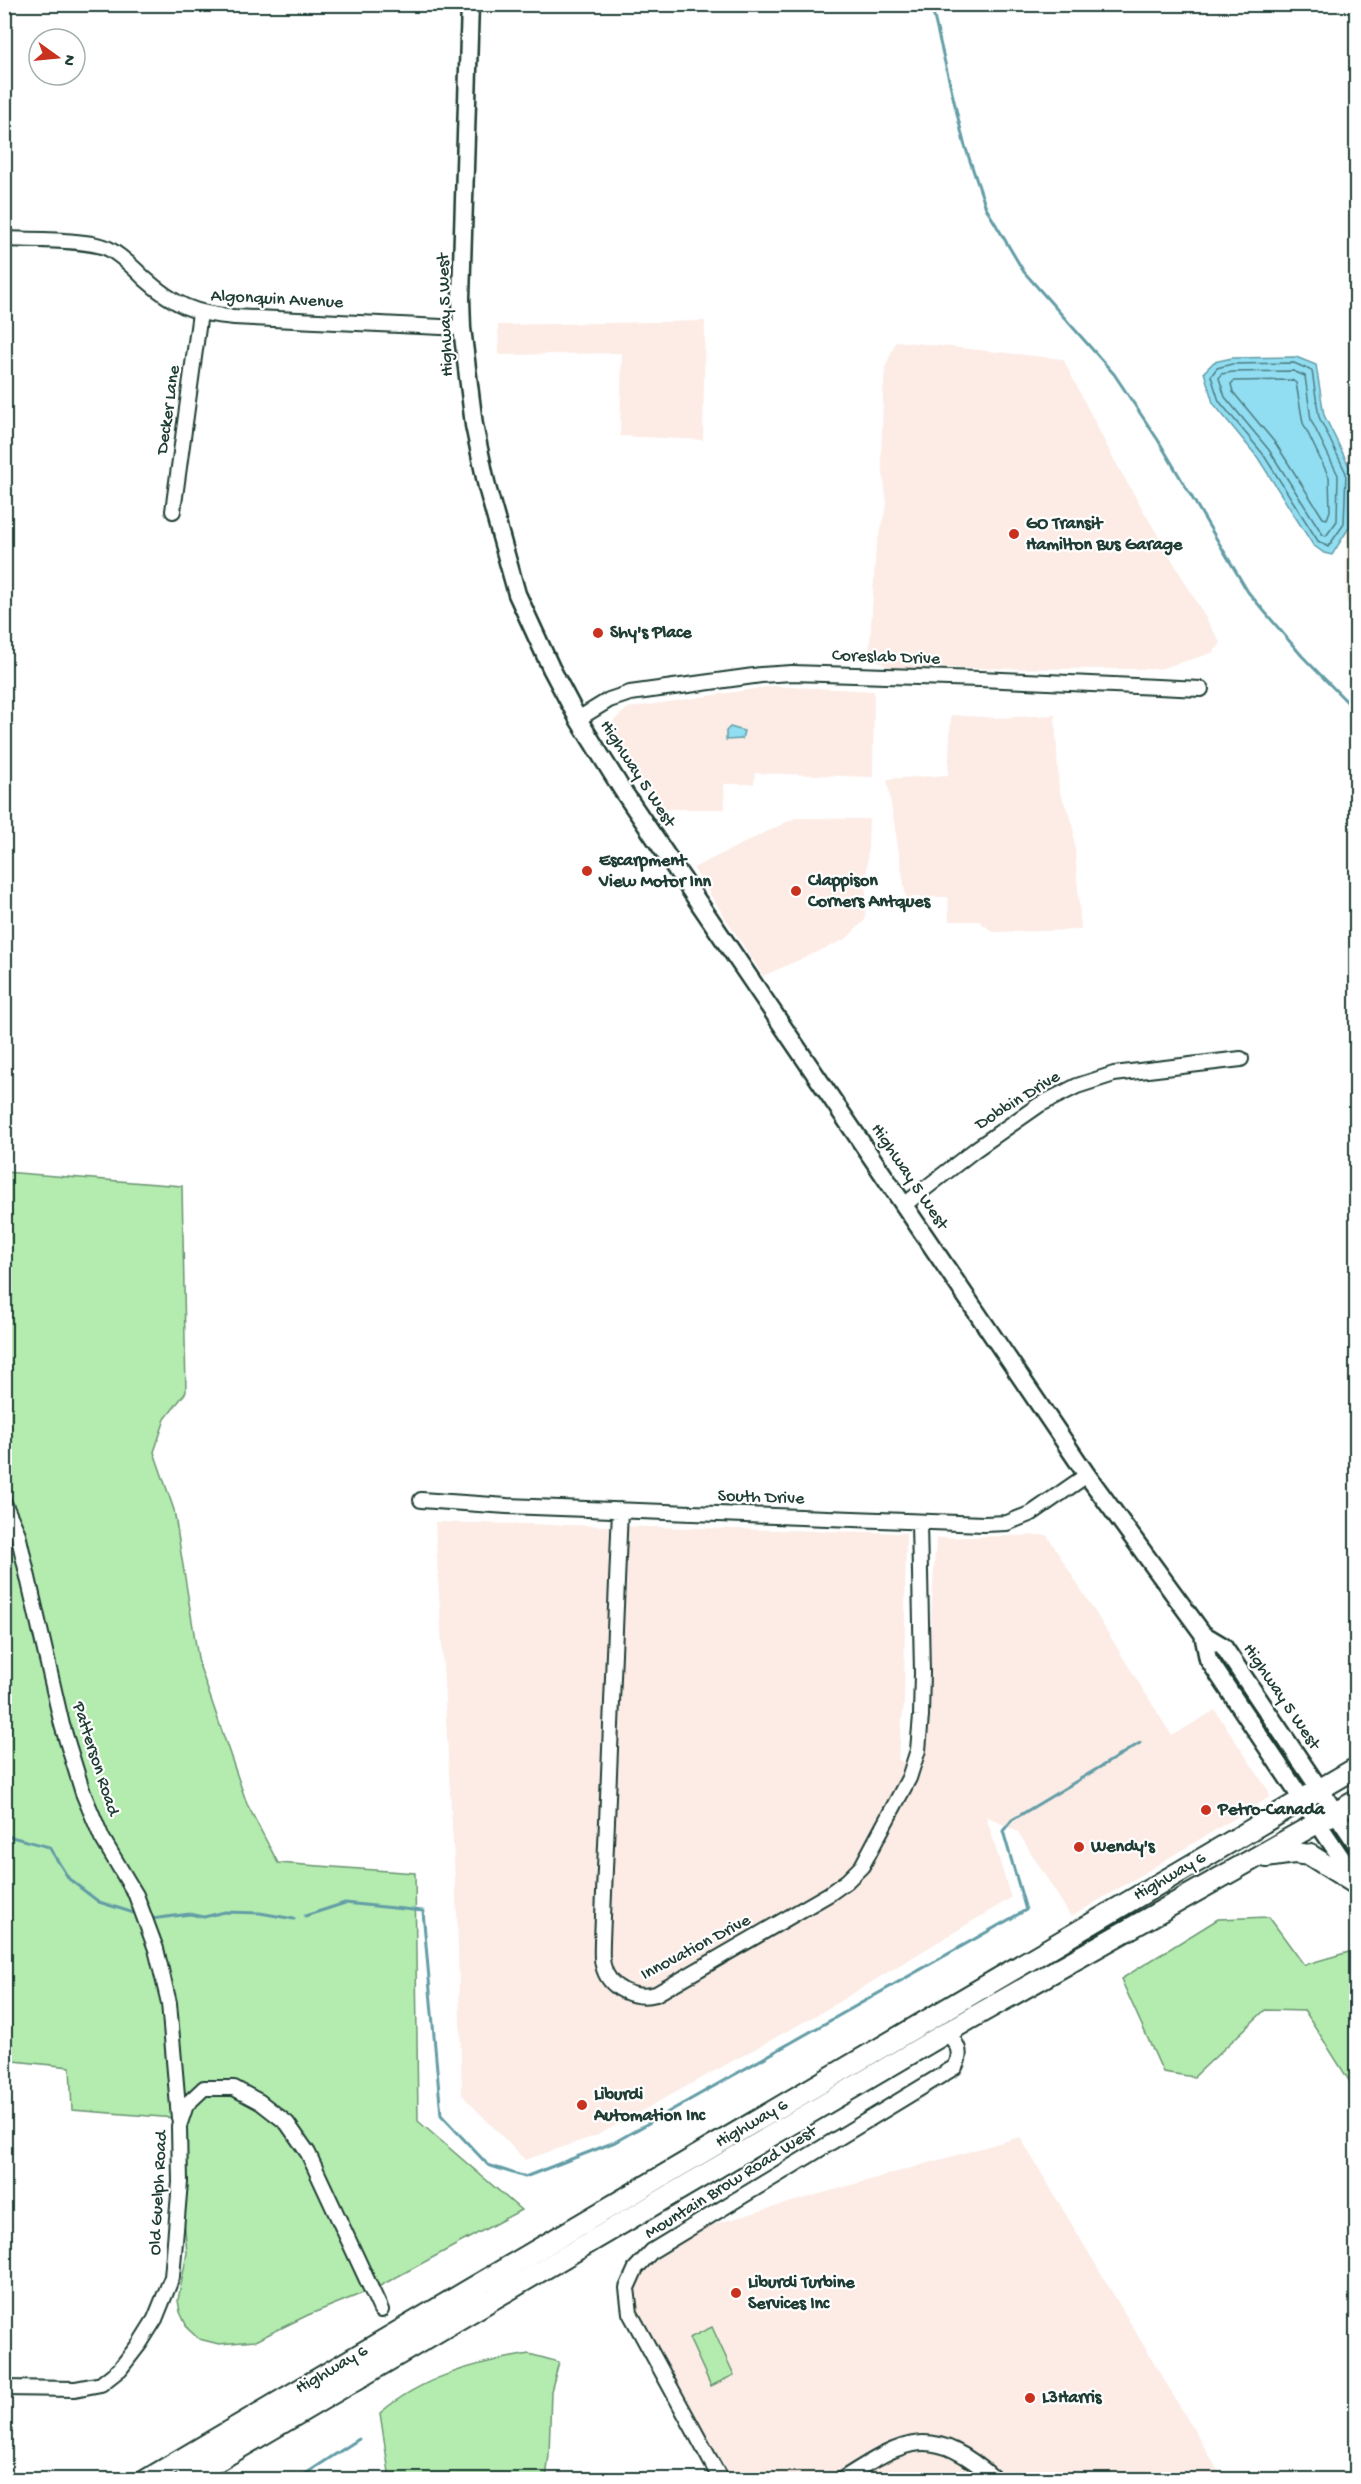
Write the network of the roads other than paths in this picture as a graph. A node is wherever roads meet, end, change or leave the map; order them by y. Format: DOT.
graph roads {
  1 [pos="470,4"];
  2 [pos="4,239"];
  3 [pos="200,313"];
  4 [pos="462,328"];
  5 [pos="174,511"];
  6 [pos="1201,689"];
  7 [pos="578,719"];
  8 [pos="1241,1059"];
  9 [pos="904,1205"];
  10 [pos="1087,1474"];
  11 [pos="421,1500"];
  12 [pos="4,1503"];
  13 [pos="620,1510"];
  14 [pos="919,1522"];
  15 [pos="1203,1634"];
  16 [pos="1356,1768"];
  17 [pos="1320,1789"];
  18 [pos="1302,1800"];
  19 [pos="1356,1801"];
  20 [pos="1336,1813"];
  21 [pos="1318,1823"];
  22 [pos="1356,1843"];
  23 [pos="1254,1859"];
  24 [pos="1356,1882"];
  25 [pos="963,2012"];
  26 [pos="947,2032"];
  27 [pos="769,2125"];
  28 [pos="179,2126"];
  29 [pos="381,2310"];
  30 [pos="4,2388"];
  31 [pos="146,2480"];
  32 [pos="185,2480"];
  33 [pos="721,2480"];
  34 [pos="841,2480"];
  35 [pos="996,2480"];
  1 -- 4 [label="main road, Highway 5 West"];
  2 -- 3 [label="street, Algonquin Avenue"];
  3 -- 4 [label="street, Algonquin Avenue"];
  3 -- 5 [label="street, Decker Lane"];
  4 -- 7 [label="main road, Highway 5 West"];
  6 -- 7 [label="street, Coreslab Drive"];
  7 -- 9 [label="main road, Highway 5 West"];
  8 -- 9 [label="street, Dobbin Drive"];
  9 -- 10 [label="main road, Highway 5 West"];
  10 -- 14 [label="street, South Drive"];
  10 -- 15 [label="main road, Highway 5 West"];
  11 -- 13 [label="street, South Drive"];
  12 -- 28 [label="street, Patterson Road"];
  13 -- 14 [label="street, South Drive"];
  13 -- 14 [label="street, Innovation Drive"];
  15 -- 17 [label="main road, Highway 5 West"];
  15 -- 18 [label="main road, Highway 5 West"];
  16 -- 17 [label="highway, Highway 6"];
  17 -- 18 [label="highway, Highway 6"];
  17 -- 20 [label="main road, Highway 5 West"];
  18 -- 21 [label="main road, Highway 5 West"];
  18 -- 25 [label="highway, Highway 6"];
  19 -- 20 [label="highway, Highway 6"];
  20 -- 21 [label="highway, Highway 6"];
  20 -- 22 [label="main road, Highway 5 West"];
  21 -- 23 [label="highway, Highway 6"];
  21 -- 24 [label="main road, Highway 5 West"];
  23 -- 24 [label="highway"];
  23 -- 25 [label="highway, Highway 6"];
  25 -- 26 [label="highway, Highway 6"];
  25 -- 27 [label="highway, Highway 6"];
  26 -- 27 [label="highway, Highway 6"];
  26 -- 33 [label="street, Mountain Brow Road West"];
  27 -- 31 [label="highway, Highway 6"];
  27 -- 32 [label="highway, Highway 6"];
  28 -- 29 [label="street, Old Guelph Road"];
  28 -- 30 [label="street, Old Guelph Road"];
  34 -- 35 [label="street"];
}
